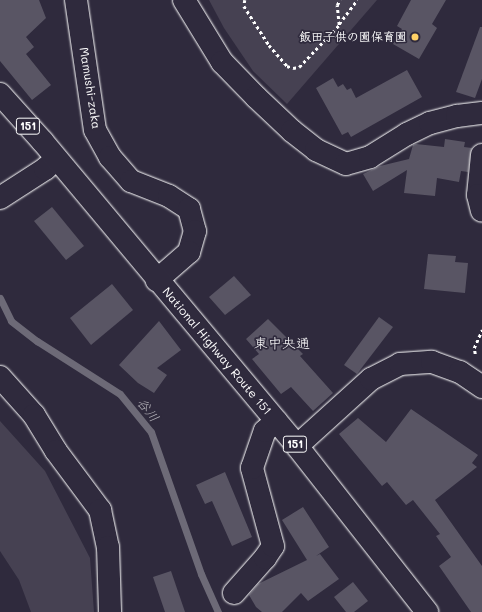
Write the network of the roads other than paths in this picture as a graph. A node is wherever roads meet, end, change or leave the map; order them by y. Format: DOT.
graph roads {
  1 [pos="76,0"];
  2 [pos="184,0"];
  3 [pos="1,97"];
  4 [pos="482,113"];
  5 [pos="482,154"];
  6 [pos="56,159"];
  7 [pos="0,198"];
  8 [pos="482,211"];
  9 [pos="157,280"];
  10 [pos="0,377"];
  11 [pos="482,387"];
  12 [pos="276,421"];
  13 [pos="297,446"];
  14 [pos="234,593"];
  15 [pos="110,612"];
  16 [pos="428,612"];
  1 -- 9 [label="main road, Mamushi-zaka"];
  2 -- 4 [label="main road"];
  3 -- 6 [label="main road, National Highway Route 151 / 151"];
  5 -- 8 [label="main road"];
  6 -- 7 [label="main road"];
  6 -- 9 [label="main road, National Highway Route 151 / 151"];
  9 -- 12 [label="main road, National Highway Route 151 / 151"];
  10 -- 15 [label="main road"];
  11 -- 13 [label="main road"];
  12 -- 13 [label="main road, National Highway Route 151 / 151"];
  12 -- 14 [label="main road"];
  13 -- 16 [label="main road, National Highway Route 151 / 151"];
}
